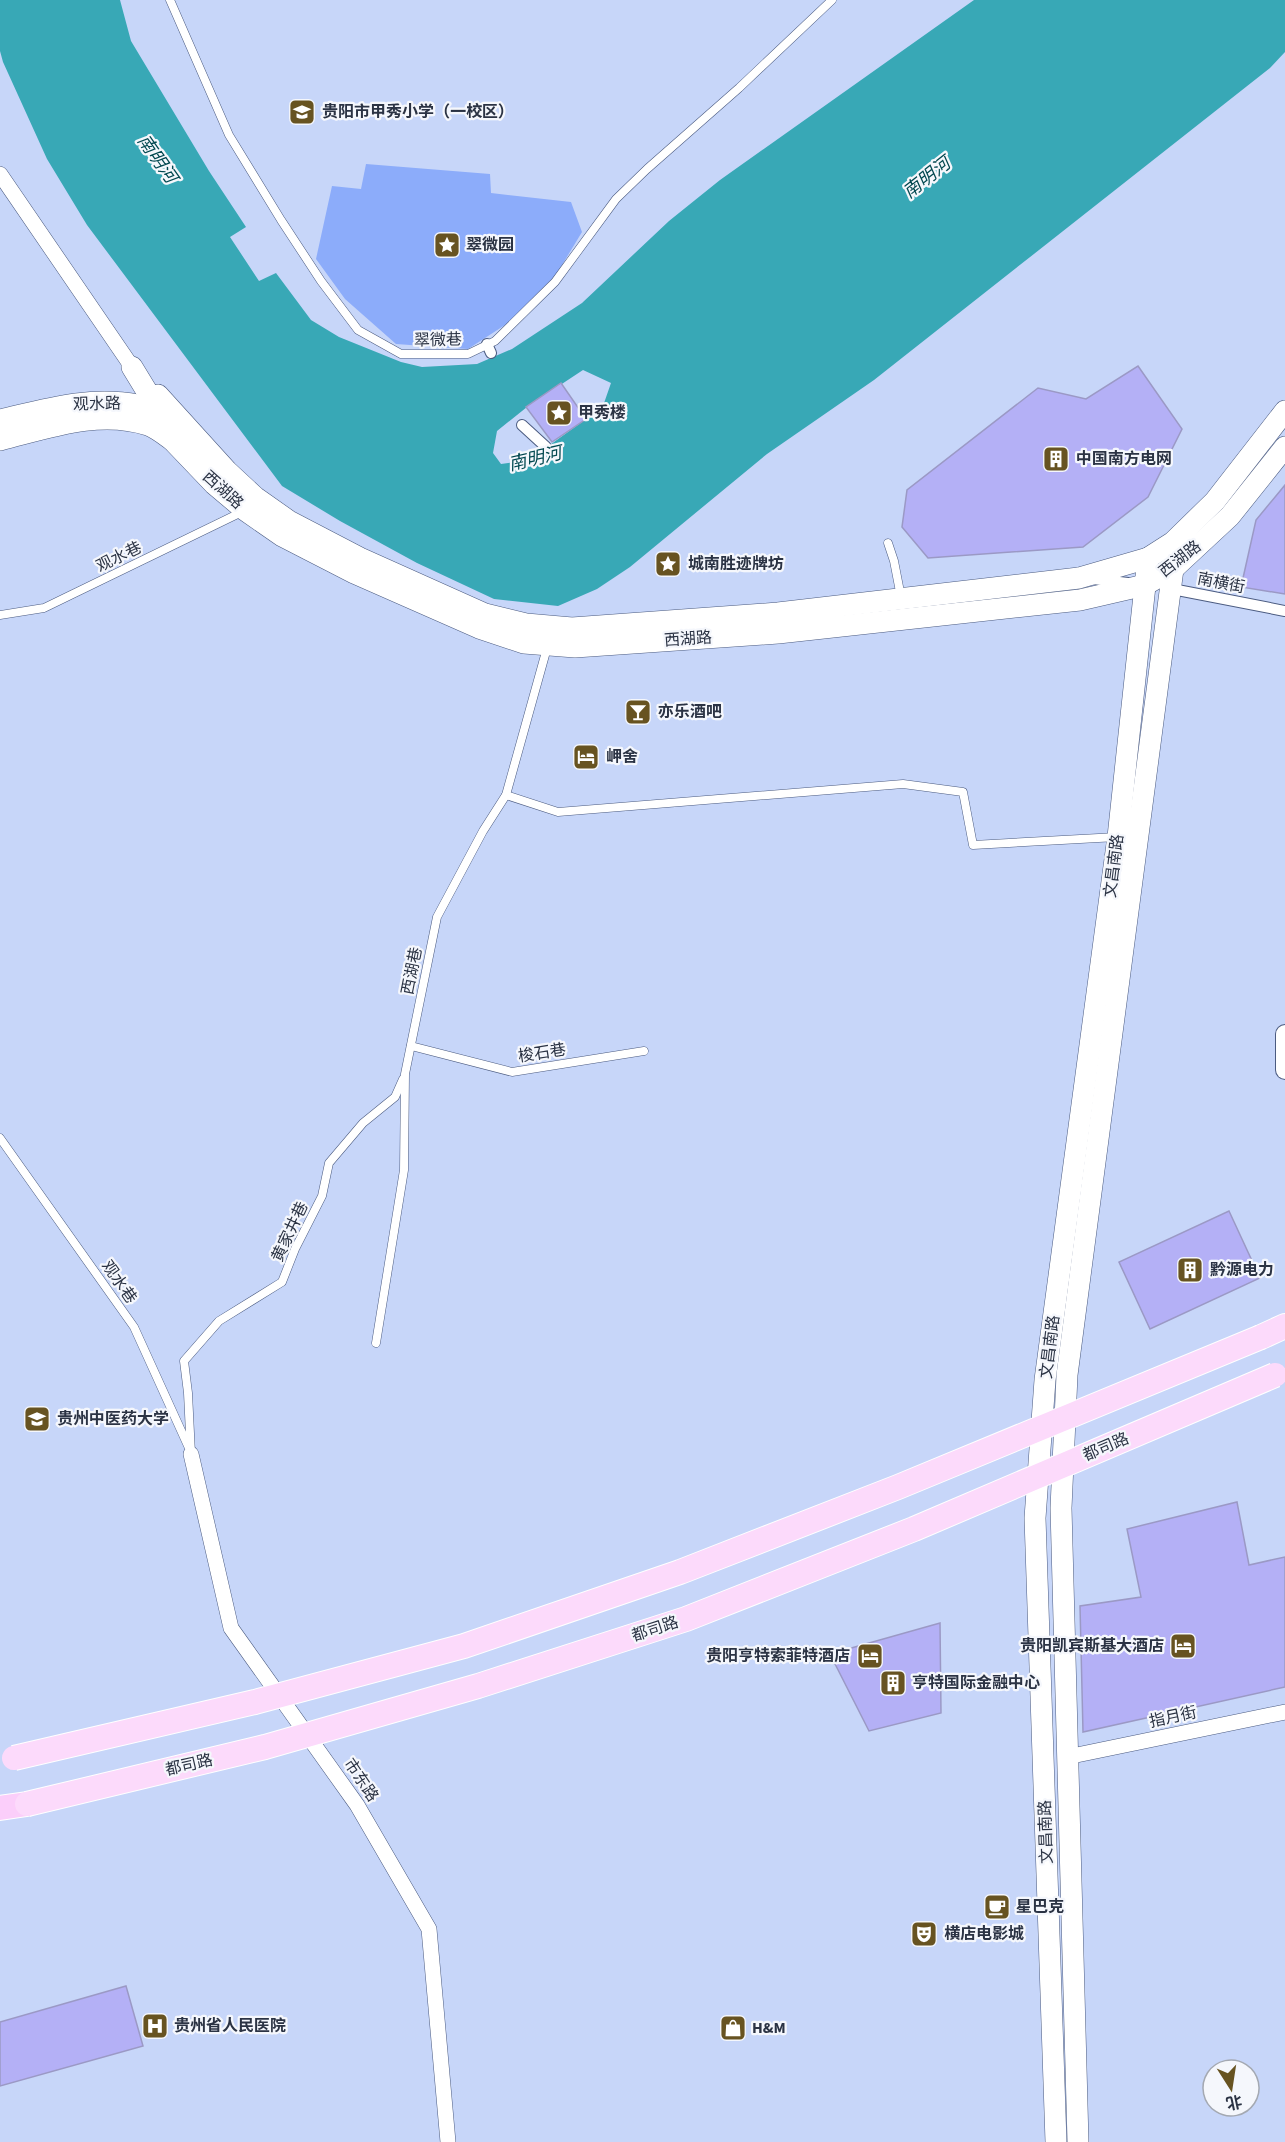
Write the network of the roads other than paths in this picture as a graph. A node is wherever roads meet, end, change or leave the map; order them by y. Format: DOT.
graph roads {
  1 [pos="170,0"];
  2 [pos="832,0"];
  3 [pos="0,174"];
  4 [pos="132,367"];
  5 [pos="157,408"];
  6 [pos="1285,411"];
  7 [pos="0,420"];
  8 [pos="522,425"];
  9 [pos="181,435"];
  10 [pos="0,440"];
  11 [pos="546,447"];
  12 [pos="1285,447"];
  13 [pos="246,511"];
  14 [pos="888,543"];
  15 [pos="1148,558"];
  16 [pos="1079,578"];
  17 [pos="1171,579"];
  18 [pos="1145,585"];
  19 [pos="901,599"];
  20 [pos="1285,611"];
  21 [pos="0,615"];
  22 [pos="552,636"];
  23 [pos="506,795"];
  24 [pos="1118,837"];
  25 [pos="1285,1034"];
  26 [pos="411,1046"];
  27 [pos="645,1051"];
  28 [pos="1285,1070"];
  29 [pos="405,1074"];
  30 [pos="0,1138"];
  31 [pos="1285,1326"];
  32 [pos="376,1343"];
  33 [pos="1280,1373"];
  34 [pos="191,1454"];
  35 [pos="1285,1712"];
  36 [pos="1067,1757"];
  37 [pos="5,1760"];
  38 [pos="27,1804"];
  39 [pos="0,1808"];
  40 [pos="0,1813"];
  41 [pos="448,2142"];
  42 [pos="1056,2142"];
  43 [pos="1078,2142"];
  1 -- 2 [label="lane, 翠微巷"];
  3 -- 4 [label="street, 西湖路"];
  4 -- 5 [label="main road, 西湖路"];
  4 -- 9 [label="main road, 西湖路"];
  5 -- 7 [label="main road, 观水路"];
  5 -- 9 [label="main road, 观水路"];
  6 -- 15 [label="main road, 西湖路"];
  8 -- 11 [label="street"];
  9 -- 10 [label="main road, 观水路"];
  9 -- 13 [label="main road, 西湖路"];
  9 -- 22 [label="main road, 西湖路"];
  12 -- 17 [label="main road, 西湖路"];
  13 -- 21 [label="lane, 观水巷"];
  13 -- 22 [label="main road, 西湖路"];
  14 -- 19 [label="lane"];
  15 -- 16 [label="main road, 西湖路"];
  15 -- 18 [label="main road, 文昌南路"];
  16 -- 18 [label="street"];
  16 -- 19 [label="main road, 西湖路"];
  17 -- 18 [label="main road, 西湖路"];
  17 -- 20 [label="street, 南横街"];
  17 -- 36 [label="main road, 文昌南路"];
  18 -- 22 [label="main road, 西湖路"];
  18 -- 24 [label="main road, 文昌南路"];
  19 -- 22 [label="main road, 西湖路"];
  22 -- 23 [label="lane, 西湖巷"];
  23 -- 24 [label="lane"];
  23 -- 26 [label="lane, 西湖巷"];
  24 -- 42 [label="main road, 文昌南路"];
  25 -- 28 [label="street"];
  26 -- 27 [label="lane, 梭石巷"];
  26 -- 29 [label="lane, 西湖巷"];
  29 -- 32 [label="lane, 西湖巷"];
  29 -- 34 [label="lane, 黄家井巷"];
  30 -- 34 [label="lane, 观水巷"];
  31 -- 37 [label="main road, bridge"];
  33 -- 38 [label="main road, 都司路, bridge"];
  34 -- 41 [label="street, 市东路"];
  35 -- 36 [label="street, 指月街"];
  36 -- 43 [label="main road, 文昌南路"];
  38 -- 39 [label="highway"];
  38 -- 40 [label="main road, 都司路"];
}
